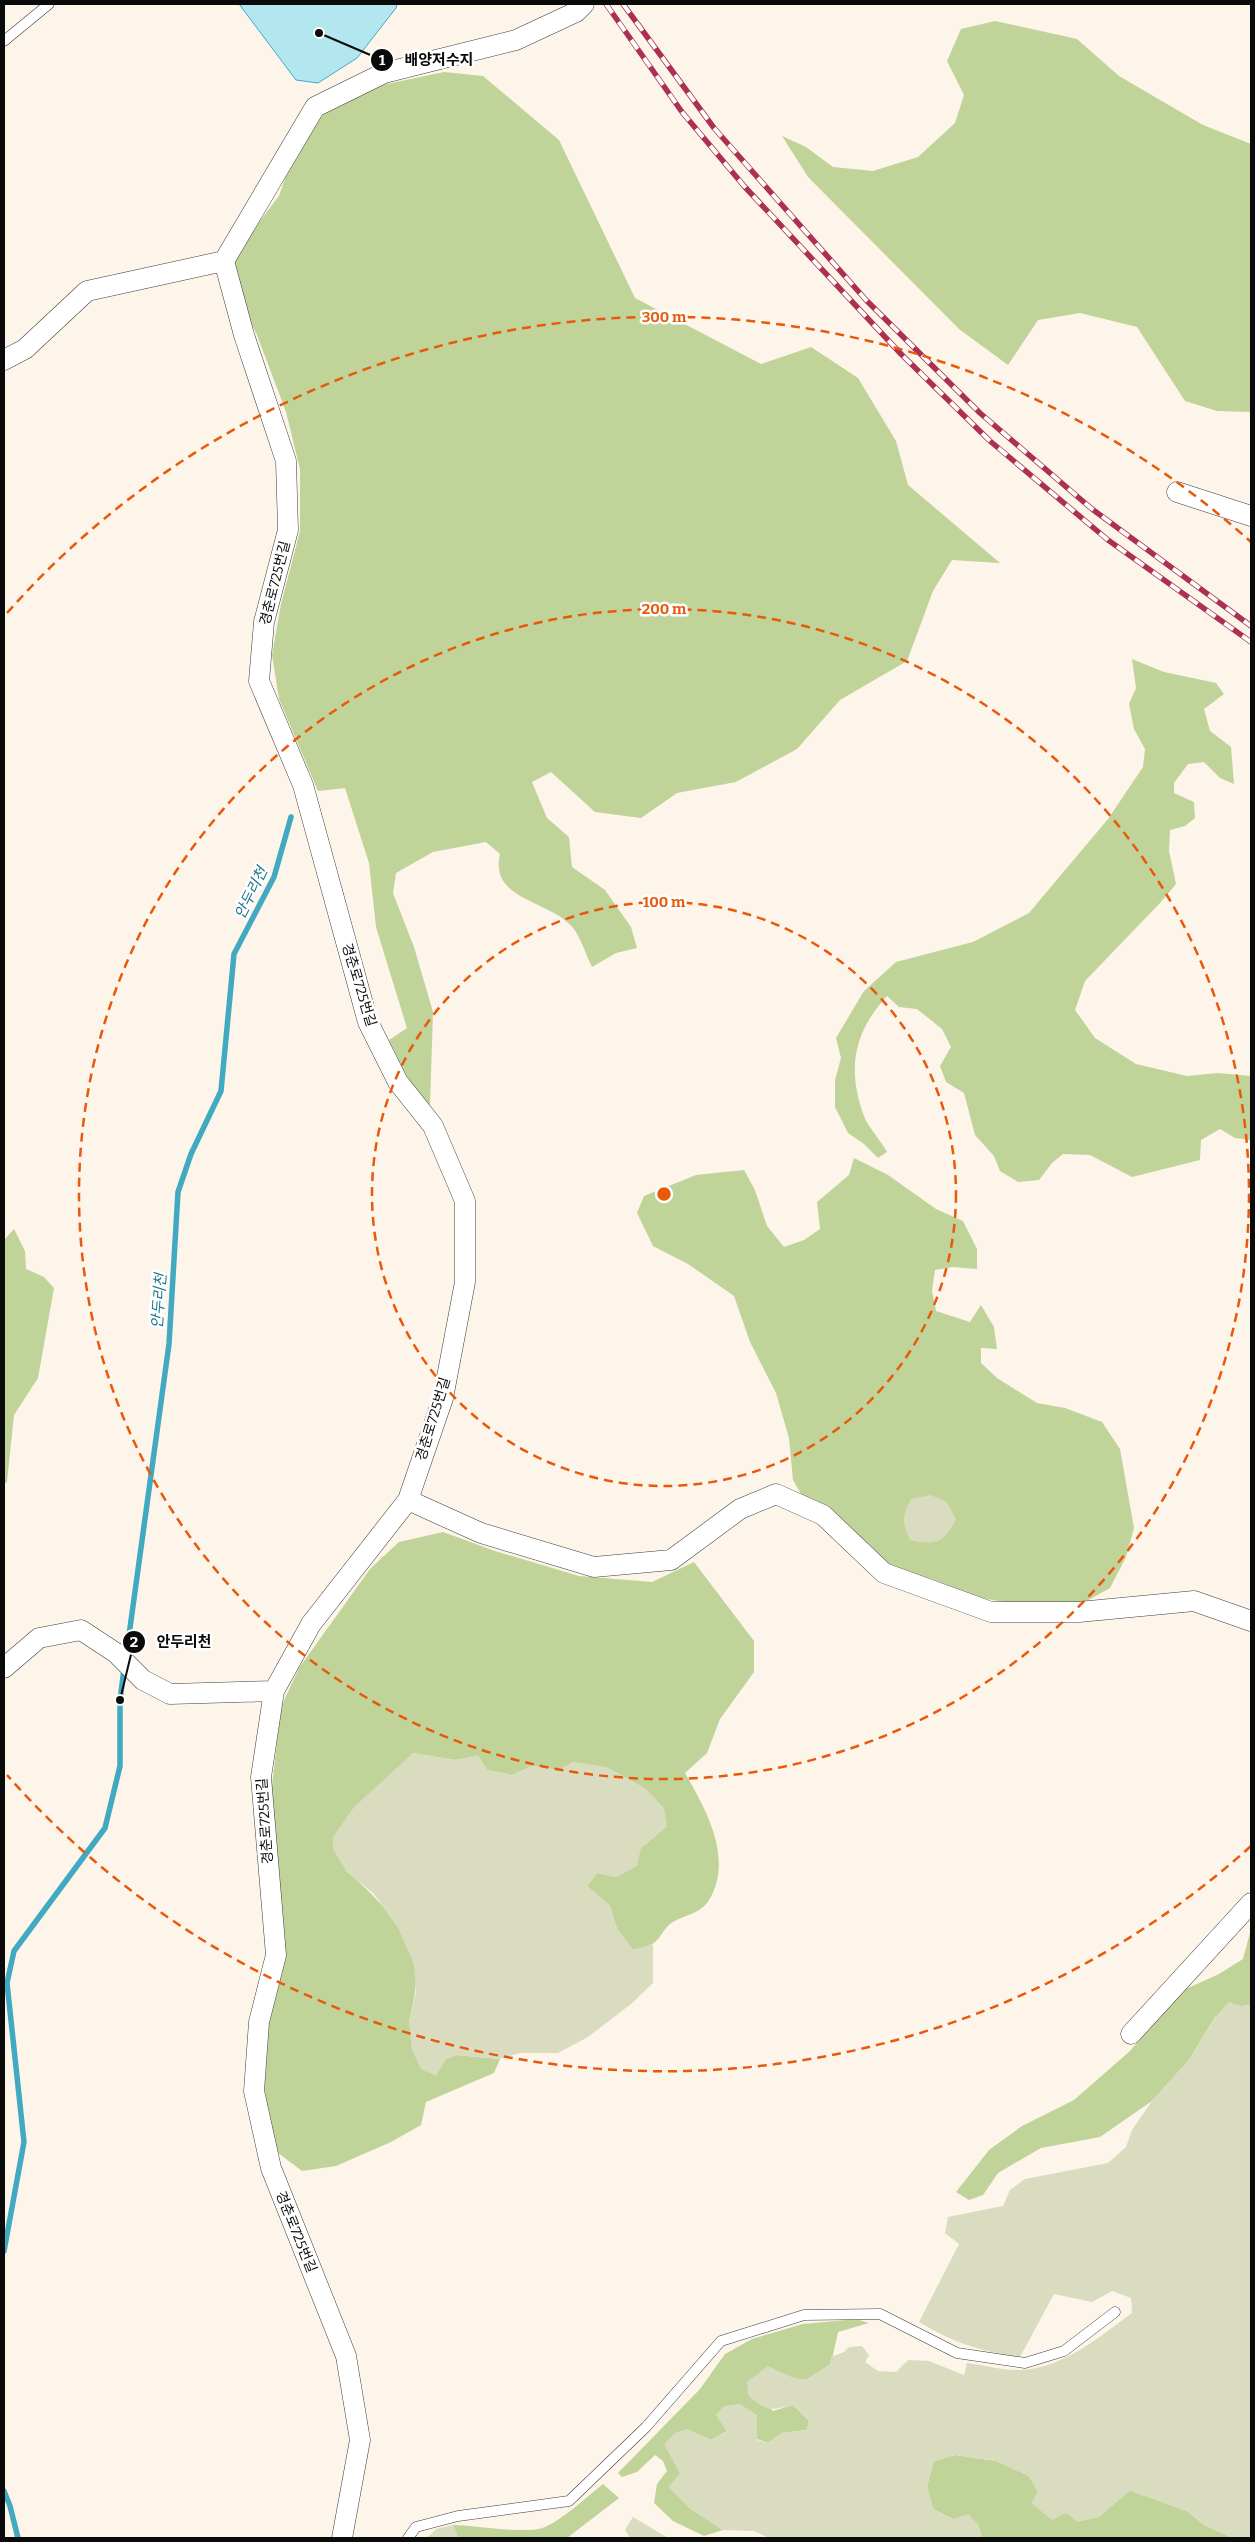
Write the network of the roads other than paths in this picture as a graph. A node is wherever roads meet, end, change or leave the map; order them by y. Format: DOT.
graph roads {
  1 [pos="49,4"];
  2 [pos="584,4"];
  3 [pos="4,41"];
  4 [pos="224,261"];
  5 [pos="4,360"];
  6 [pos="1177,492"];
  7 [pos="1251,516"];
  8 [pos="408,1500"];
  9 [pos="1251,1621"];
  10 [pos="4,1668"];
  11 [pos="274,1691"];
  12 [pos="1251,1903"];
  13 [pos="1131,2034"];
  14 [pos="1115,2312"];
  15 [pos="342,2538"];
  16 [pos="408,2538"];
  1 -- 3 [label="lane"];
  2 -- 4 [label="street"];
  4 -- 5 [label="street"];
  4 -- 8 [label="street, 경춘로725번길"];
  6 -- 7 [label="street"];
  8 -- 9 [label="street"];
  8 -- 11 [label="street, 경춘로725번길"];
  10 -- 11 [label="street"];
  11 -- 15 [label="street, 경춘로725번길"];
  12 -- 13 [label="street"];
  14 -- 16 [label="lane"];
}
